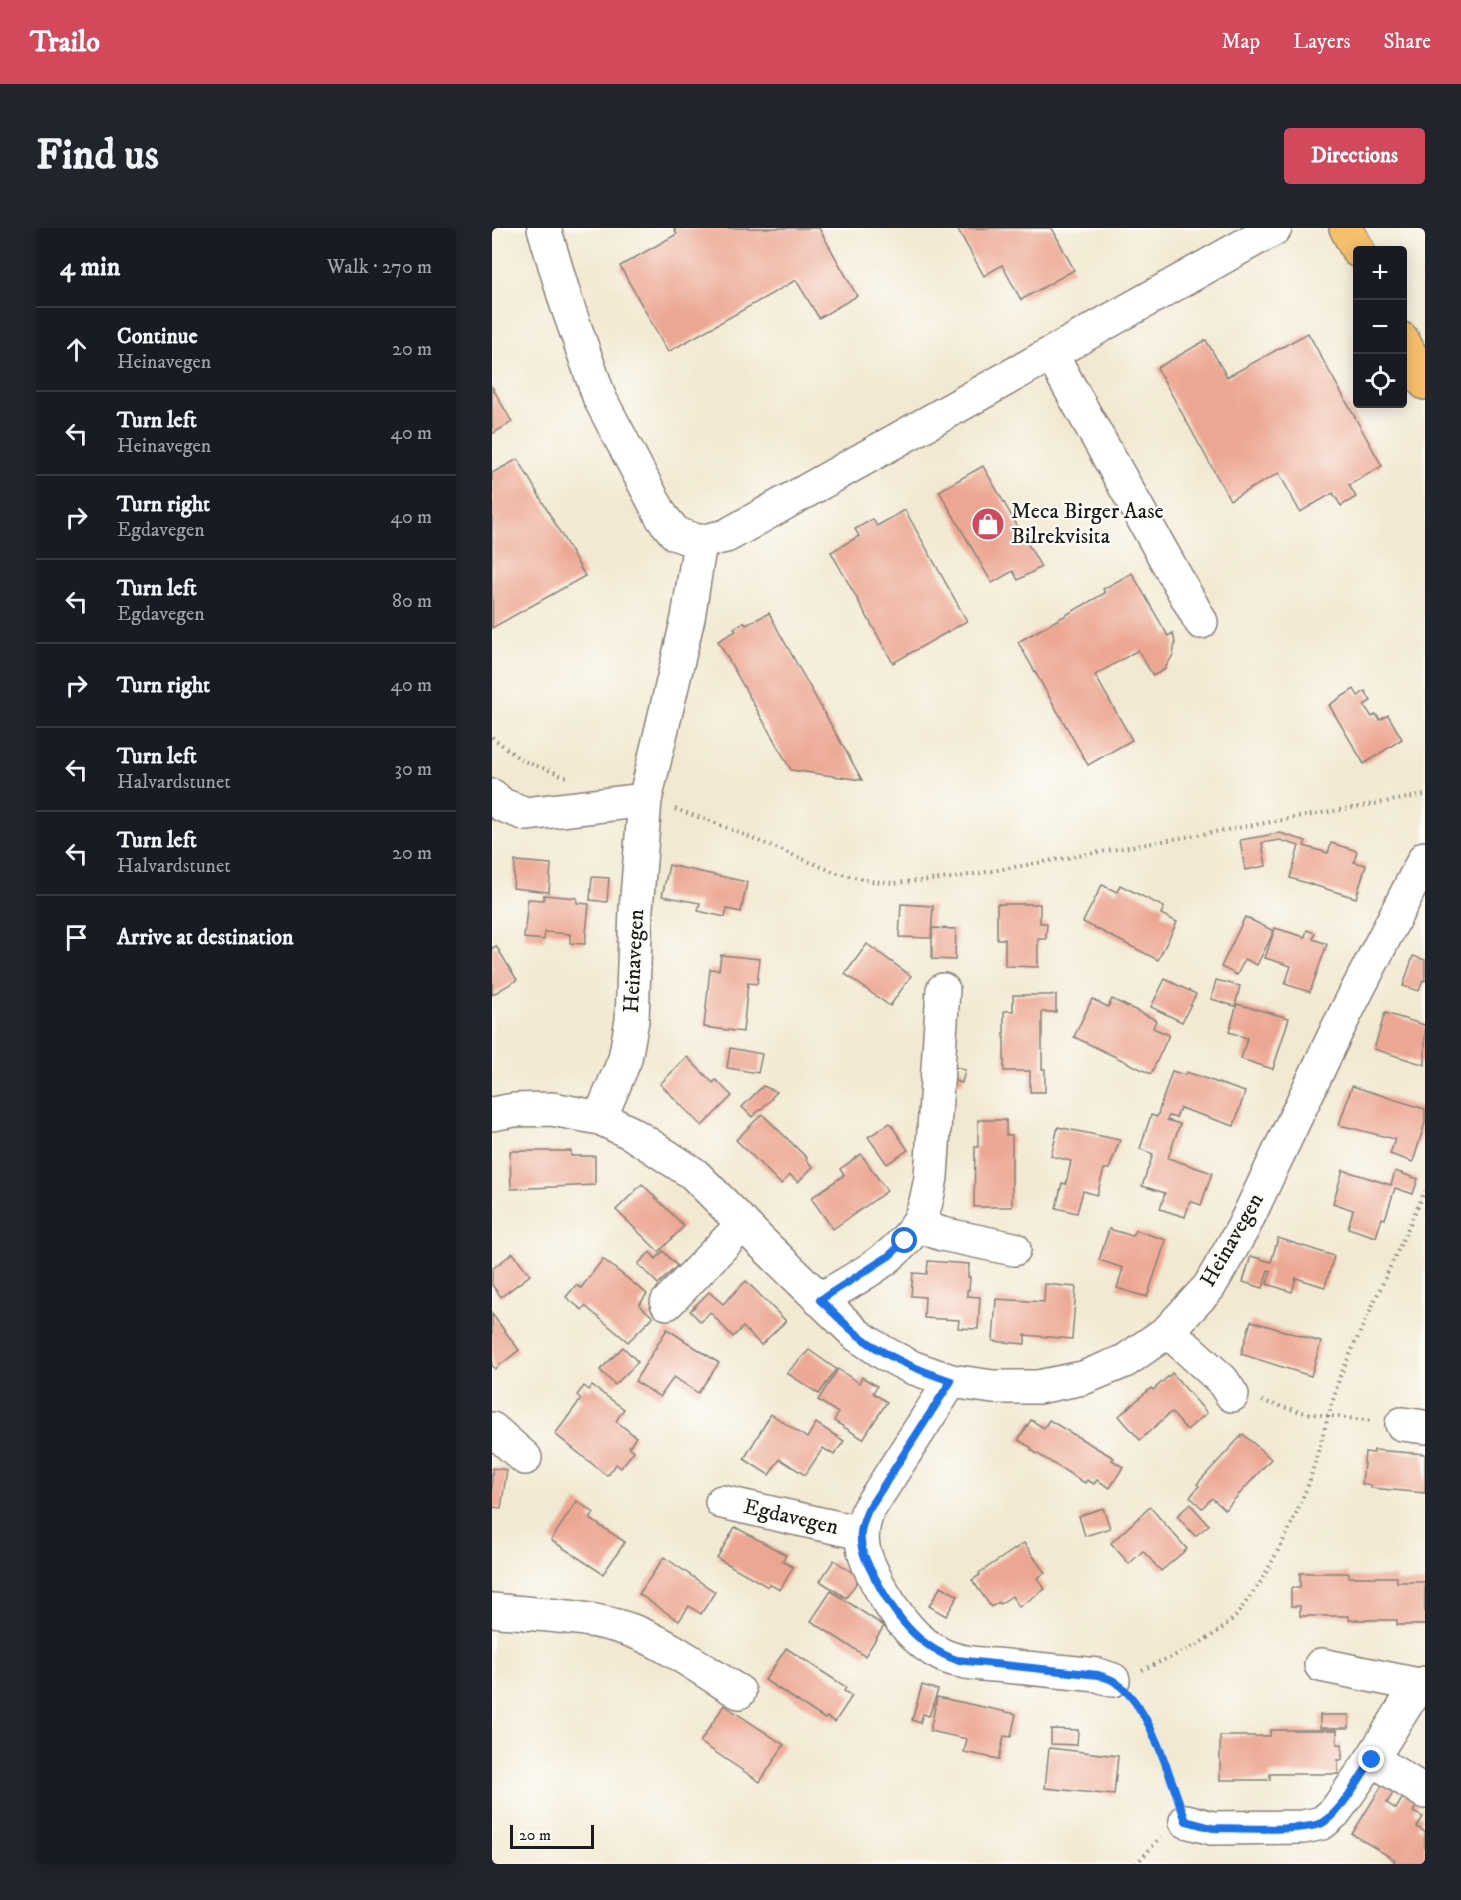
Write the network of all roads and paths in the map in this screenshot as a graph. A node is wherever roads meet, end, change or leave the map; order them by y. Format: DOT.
graph roads {
  1 [pos="543,228"];
  2 [pos="1275,228"];
  3 [pos="1346,228"];
  4 [pos="1355,246"];
  5 [pos="1407,349"];
  6 [pos="1051,354"];
  7 [pos="1425,383"];
  8 [pos="700,542"];
  9 [pos="1201,622"];
  10 [pos="492,737"];
  11 [pos="571,778"];
  12 [pos="1425,795"];
  13 [pos="492,796"];
  14 [pos="645,800"];
  15 [pos="1425,858"];
  16 [pos="943,990"];
  17 [pos="492,1114"];
  18 [pos="600,1118"];
  19 [pos="1425,1191"];
  20 [pos="743,1224"];
  21 [pos="917,1225"];
  22 [pos="1014,1249"];
  23 [pos="820,1300"];
  24 [pos="667,1303"];
  25 [pos="1168,1331"];
  26 [pos="951,1381"];
  27 [pos="1232,1395"];
  28 [pos="1328,1416"];
  29 [pos="1413,1425"];
  30 [pos="492,1429"];
  31 [pos="525,1458"];
  32 [pos="722,1502"];
  33 [pos="861,1533"];
  34 [pos="492,1610"];
  35 [pos="1321,1665"];
  36 [pos="1113,1680"];
  37 [pos="1422,1684"];
  38 [pos="739,1692"];
  39 [pos="1372,1760"];
  40 [pos="1425,1792"];
  41 [pos="1186,1821"];
  1 -- 8 [label="street"];
  2 -- 6 [label="street"];
  3 -- 4 [label="main road"];
  5 -- 7 [label="main road"];
  6 -- 8 [label="street"];
  6 -- 9 [label="street"];
  8 -- 14 [label="street, Heinavegen"];
  10 -- 11 [label="path"];
  12 -- 14 [label="path"];
  13 -- 14 [label="street"];
  14 -- 18 [label="street, Heinavegen"];
  15 -- 25 [label="street, Heinavegen"];
  16 -- 21 [label="street"];
  17 -- 18 [label="street, Heinavegen"];
  18 -- 20 [label="street, Heinavegen"];
  19 -- 28 [label="path"];
  20 -- 23 [label="street, Heinavegen"];
  20 -- 24 [label="street"];
  21 -- 22 [label="street"];
  21 -- 23 [label="street"];
  23 -- 26 [label="street, Heinavegen"];
  25 -- 26 [label="street, Heinavegen"];
  25 -- 27 [label="street"];
  26 -- 33 [label="street, Egdavegen"];
  27 -- 28 [label="path"];
  28 -- 29 [label="path"];
  28 -- 36 [label="path"];
  30 -- 31 [label="street"];
  32 -- 33 [label="street, Egdavegen"];
  33 -- 36 [label="street, Egdavegen"];
  34 -- 38 [label="street"];
  35 -- 37 [label="street"];
  36 -- 41 [label="path"];
  37 -- 39 [label="street"];
  39 -- 40 [label="street"];
  39 -- 41 [label="street"];
}
